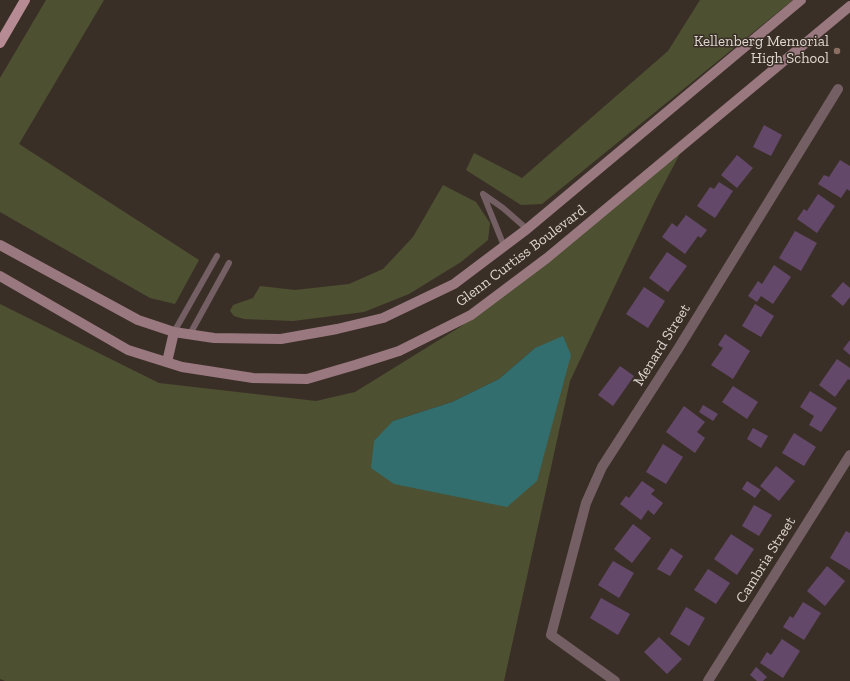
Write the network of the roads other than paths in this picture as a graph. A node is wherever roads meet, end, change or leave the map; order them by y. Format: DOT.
graph roads {
  1 [pos="25,0"];
  2 [pos="801,0"];
  3 [pos="850,6"];
  4 [pos="0,43"];
  5 [pos="838,89"];
  6 [pos="527,229"];
  7 [pos="0,245"];
  8 [pos="504,246"];
  9 [pos="217,256"];
  10 [pos="229,263"];
  11 [pos="0,276"];
  12 [pos="174,332"];
  13 [pos="190,334"];
  14 [pos="167,362"];
  15 [pos="850,455"];
  16 [pos="615,681"];
  17 [pos="708,681"];
  1 -- 4 [label="main road"];
  2 -- 6 [label="main road, Glenn Curtiss Boulevard"];
  3 -- 14 [label="main road, Glenn Curtiss Boulevard"];
  5 -- 16 [label="street, Menard Street"];
  6 -- 8 [label="main road, Glenn Curtiss Boulevard"];
  6 -- 8 [label="lane"];
  7 -- 12 [label="main road, Glenn Curtiss Boulevard"];
  8 -- 13 [label="main road, Glenn Curtiss Boulevard"];
  9 -- 12 [label="lane"];
  10 -- 13 [label="lane"];
  11 -- 14 [label="main road, Glenn Curtiss Boulevard"];
  12 -- 13 [label="main road, Glenn Curtiss Boulevard"];
  12 -- 14 [label="main road"];
  15 -- 17 [label="street, Cambria Street"];
}
